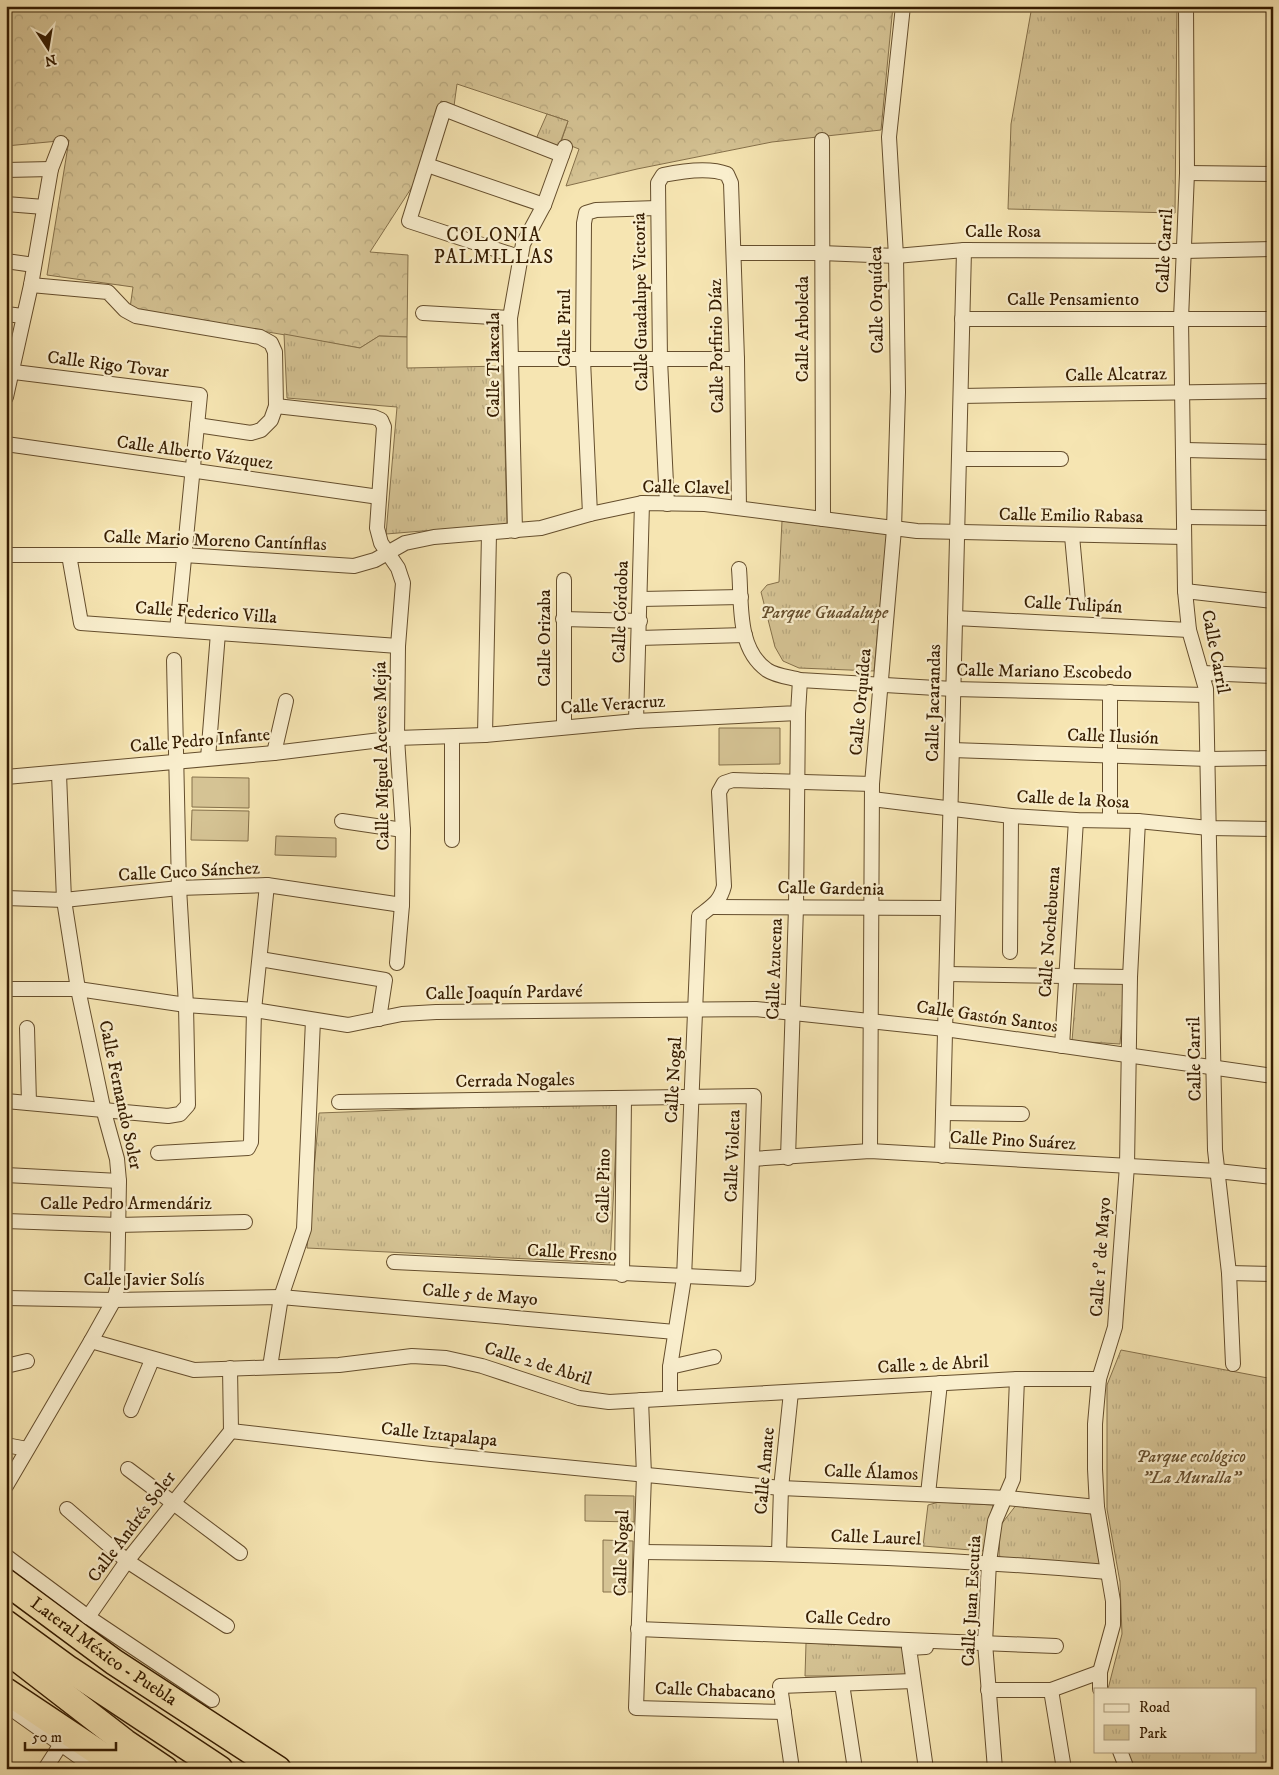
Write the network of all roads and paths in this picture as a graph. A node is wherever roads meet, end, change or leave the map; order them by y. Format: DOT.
graph roads {
  1 [pos="903,6"];
  2 [pos="1186,6"];
  3 [pos="822,140"];
  4 [pos="61,143"];
  5 [pos="426,165"];
  6 [pos="51,169"];
  7 [pos="6,170"];
  8 [pos="1187,173"];
  9 [pos="1273,174"];
  10 [pos="731,183"];
  11 [pos="6,204"];
  12 [pos="544,205"];
  13 [pos="44,207"];
  14 [pos="657,208"];
  15 [pos="1273,248"];
  16 [pos="964,250"];
  17 [pos="1184,251"];
  18 [pos="734,253"];
  19 [pos="821,253"];
  20 [pos="896,256"];
  21 [pos="519,257"];
  22 [pos="6,261"];
  23 [pos="34,265"];
  24 [pos="30,285"];
  25 [pos="422,313"];
  26 [pos="6,314"];
  27 [pos="24,316"];
  28 [pos="510,318"];
  29 [pos="962,319"];
  30 [pos="1181,319"];
  31 [pos="1273,319"];
  32 [pos="737,359"];
  33 [pos="512,360"];
  34 [pos="583,360"];
  35 [pos="660,360"];
  36 [pos="9,371"];
  37 [pos="1273,391"];
  38 [pos="1183,392"];
  39 [pos="960,396"];
  40 [pos="6,397"];
  41 [pos="276,406"];
  42 [pos="197,425"];
  43 [pos="6,444"];
  44 [pos="1184,450"];
  45 [pos="1273,452"];
  46 [pos="959,459"];
  47 [pos="1061,459"];
  48 [pos="192,472"];
  49 [pos="379,498"];
  50 [pos="642,504"];
  51 [pos="666,504"];
  52 [pos="739,508"];
  53 [pos="590,514"];
  54 [pos="1185,517"];
  55 [pos="1273,518"];
  56 [pos="823,519"];
  57 [pos="894,529"];
  58 [pos="515,532"];
  59 [pos="489,533"];
  60 [pos="957,533"];
  61 [pos="1072,536"];
  62 [pos="1184,537"];
  63 [pos="388,552"];
  64 [pos="6,555"];
  65 [pos="69,555"];
  66 [pos="184,555"];
  67 [pos="740,569"];
  68 [pos="564,580"];
  69 [pos="1185,591"];
  70 [pos="741,597"];
  71 [pos="641,600"];
  72 [pos="1078,601"];
  73 [pos="1273,602"];
  74 [pos="955,618"];
  75 [pos="563,620"];
  76 [pos="640,621"];
  77 [pos="177,630"];
  78 [pos="1190,630"];
  79 [pos="218,633"];
  80 [pos="744,635"];
  81 [pos="639,638"];
  82 [pos="398,646"];
  83 [pos="174,660"];
  84 [pos="1202,673"];
  85 [pos="1273,676"];
  86 [pos="800,680"];
  87 [pos="881,685"];
  88 [pos="953,689"];
  89 [pos="1110,692"];
  90 [pos="1206,695"];
  91 [pos="286,701"];
  92 [pos="798,713"];
  93 [pos="636,721"];
  94 [pos="564,727"];
  95 [pos="485,735"];
  96 [pos="452,737"];
  97 [pos="397,738"];
  98 [pos="952,750"];
  99 [pos="274,753"];
  100 [pos="1109,755"];
  101 [pos="208,758"];
  102 [pos="1273,758"];
  103 [pos="1208,759"];
  104 [pos="177,761"];
  105 [pos="59,774"];
  106 [pos="6,777"];
  107 [pos="796,782"];
  108 [pos="872,792"];
  109 [pos="950,809"];
  110 [pos="1011,816"];
  111 [pos="1076,820"];
  112 [pos="1110,820"];
  113 [pos="342,821"];
  114 [pos="1138,822"];
  115 [pos="1209,828"];
  116 [pos="1273,829"];
  117 [pos="403,830"];
  118 [pos="452,840"];
  119 [pos="267,885"];
  120 [pos="179,888"];
  121 [pos="6,898"];
  122 [pos="64,900"];
  123 [pos="402,906"];
  124 [pos="714,907"];
  125 [pos="796,907"];
  126 [pos="872,908"];
  127 [pos="948,908"];
  128 [pos="1010,952"];
  129 [pos="260,959"];
  130 [pos="397,962"];
  131 [pos="946,974"];
  132 [pos="1065,976"];
  133 [pos="1130,978"];
  134 [pos="6,989"];
  135 [pos="78,990"];
  136 [pos="186,1004"];
  137 [pos="254,1010"];
  138 [pos="696,1010"];
  139 [pos="793,1013"];
  140 [pos="379,1019"];
  141 [pos="313,1020"];
  142 [pos="871,1021"];
  143 [pos="27,1028"];
  144 [pos="945,1029"];
  145 [pos="1062,1046"];
  146 [pos="1128,1056"];
  147 [pos="1214,1068"];
  148 [pos="1273,1076"];
  149 [pos="692,1096"];
  150 [pos="624,1098"];
  151 [pos="6,1101"];
  152 [pos="339,1102"];
  153 [pos="29,1104"];
  154 [pos="104,1112"];
  155 [pos="943,1113"];
  156 [pos="1022,1114"];
  157 [pos="870,1151"];
  158 [pos="158,1153"];
  159 [pos="942,1156"];
  160 [pos="788,1158"];
  161 [pos="752,1159"];
  162 [pos="1127,1166"];
  163 [pos="1217,1170"];
  164 [pos="6,1175"];
  165 [pos="1273,1177"];
  166 [pos="119,1181"];
  167 [pos="6,1221"];
  168 [pos="245,1222"];
  169 [pos="118,1225"];
  170 [pos="394,1262"];
  171 [pos="1229,1273"];
  172 [pos="622,1274"];
  173 [pos="1273,1274"];
  174 [pos="684,1278"];
  175 [pos="748,1279"];
  176 [pos="281,1297"];
  177 [pos="6,1298"];
  178 [pos="114,1300"];
  179 [pos="675,1332"];
  180 [pos="91,1341"];
  181 [pos="714,1357"];
  182 [pos="152,1360"];
  183 [pos="28,1361"];
  184 [pos="1232,1364"];
  185 [pos="6,1366"];
  186 [pos="270,1367"];
  187 [pos="670,1367"];
  188 [pos="230,1368"];
  189 [pos="1017,1379"];
  190 [pos="1099,1379"];
  191 [pos="940,1383"];
  192 [pos="791,1392"];
  193 [pos="670,1398"];
  194 [pos="641,1400"];
  195 [pos="131,1410"];
  196 [pos="231,1431"];
  197 [pos="6,1445"];
  198 [pos="27,1450"];
  199 [pos="128,1469"];
  200 [pos="644,1475"];
  201 [pos="6,1486"];
  202 [pos="781,1488"];
  203 [pos="928,1494"];
  204 [pos="1007,1498"];
  205 [pos="172,1504"];
  206 [pos="1098,1507"];
  207 [pos="67,1509"];
  208 [pos="642,1552"];
  209 [pos="240,1553"];
  210 [pos="779,1553"];
  211 [pos="6,1556"];
  212 [pos="127,1561"];
  213 [pos="989,1562"];
  214 [pos="1108,1572"];
  215 [pos="6,1582"];
  216 [pos="88,1617"];
  217 [pos="6,1623"];
  218 [pos="226,1626"];
  219 [pos="638,1629"];
  220 [pos="950,1642"];
  221 [pos="985,1643"];
  222 [pos="1056,1646"];
  223 [pos="6,1650"];
  224 [pos="1100,1672"];
  225 [pos="914,1681"];
  226 [pos="842,1684"];
  227 [pos="1100,1688"];
  228 [pos="6,1690"];
  229 [pos="988,1690"];
  230 [pos="1051,1690"];
  231 [pos="212,1700"];
  232 [pos="6,1705"];
  233 [pos="636,1708"];
  234 [pos="784,1712"];
  235 [pos="61,1744"];
  236 [pos="1120,1752"];
  237 [pos="45,1769"];
  238 [pos="96,1769"];
  239 [pos="123,1769"];
  240 [pos="166,1769"];
  241 [pos="220,1769"];
  242 [pos="278,1769"];
  243 [pos="792,1769"];
  244 [pos="855,1769"];
  245 [pos="926,1769"];
  246 [pos="995,1769"];
  247 [pos="1064,1769"];
  248 [pos="1126,1769"];
  1 -- 20 [label="street, Calle Orquídea"];
  2 -- 8 [label="street, Calle Carril"];
  3 -- 19 [label="street, Calle Arboleda"];
  4 -- 6 [label="street"];
  5 -- 12 [label="street"];
  5 -- 12 [label="street, Calle Tlaxcala"];
  5 -- 21 [label="street"];
  6 -- 7 [label="street"];
  6 -- 13 [label="street"];
  8 -- 9 [label="street"];
  8 -- 17 [label="street, Calle Carril"];
  10 -- 14 [label="street, Calle Guadalupe Victoria"];
  10 -- 18 [label="street, Calle Porfirio Díaz"];
  11 -- 13 [label="street"];
  12 -- 21 [label="street, Calle Tlaxcala"];
  13 -- 23 [label="street"];
  14 -- 34 [label="street, Calle Pirul"];
  14 -- 35 [label="street, Calle Guadalupe Victoria"];
  15 -- 17 [label="street, Calle Rosa"];
  16 -- 17 [label="street, Calle Rosa"];
  16 -- 20 [label="street, Calle Rosa"];
  16 -- 29 [label="street, Calle Jacarandas"];
  17 -- 30 [label="street, Calle Carril"];
  18 -- 19 [label="street, Calle Rosa"];
  18 -- 32 [label="street, Calle Porfirio Díaz"];
  19 -- 20 [label="street, Calle Rosa"];
  19 -- 56 [label="street, Calle Arboleda"];
  20 -- 57 [label="street, Calle Orquídea"];
  21 -- 28 [label="street, Calle Tlaxcala"];
  22 -- 23 [label="street"];
  23 -- 24 [label="street"];
  24 -- 27 [label="street"];
  24 -- 41 [label="street"];
  25 -- 28 [label="street"];
  26 -- 27 [label="street"];
  27 -- 36 [label="street"];
  28 -- 33 [label="street, Calle Tlaxcala"];
  29 -- 30 [label="street, Calle Pensamiento"];
  29 -- 39 [label="street, Calle Jacarandas"];
  30 -- 31 [label="street, Calle Pensamiento"];
  30 -- 38 [label="street, Calle Carril"];
  32 -- 35 [label="street"];
  32 -- 52 [label="street, Calle Porfirio Díaz"];
  33 -- 34 [label="street"];
  33 -- 58 [label="street, Calle Tlaxcala"];
  34 -- 35 [label="street"];
  34 -- 53 [label="street, Calle Pirul"];
  35 -- 51 [label="street, Calle Guadalupe Victoria"];
  36 -- 40 [label="street"];
  36 -- 42 [label="street, Calle Rigo Tovar"];
  37 -- 38 [label="street, Calle Alcatraz"];
  38 -- 39 [label="street, Calle Alcatraz"];
  38 -- 44 [label="street, Calle Carril"];
  39 -- 46 [label="street, Calle Jacarandas"];
  41 -- 42 [label="street"];
  41 -- 49 [label="street"];
  42 -- 48 [label="street"];
  43 -- 48 [label="street, Calle Alberto Vázquez"];
  44 -- 45 [label="street"];
  44 -- 54 [label="street, Calle Carril"];
  46 -- 47 [label="street"];
  46 -- 60 [label="street, Calle Jacarandas"];
  48 -- 49 [label="street, Calle Alberto Vázquez"];
  48 -- 66 [label="street"];
  49 -- 63 [label="street"];
  50 -- 51 [label="street, Calle Clavel"];
  50 -- 53 [label="street, Calle Clavel"];
  50 -- 71 [label="street, Calle Córdoba"];
  51 -- 52 [label="street, Calle Clavel"];
  52 -- 56 [label="street, Calle Clavel"];
  53 -- 58 [label="street, Calle Clavel"];
  54 -- 55 [label="street"];
  54 -- 62 [label="street, Calle Carril"];
  56 -- 57 [label="street, Calle Clavel"];
  57 -- 60 [label="street, Calle Clavel"];
  57 -- 87 [label="street, Calle Orquídea"];
  58 -- 59 [label="street, Calle Clavel"];
  59 -- 63 [label="street, Calle Clavel"];
  59 -- 95 [label="street"];
  60 -- 61 [label="street, Calle Emilio Rabasa"];
  60 -- 74 [label="street, Calle Jacarandas"];
  61 -- 62 [label="street, Calle Emilio Rabasa"];
  61 -- 72 [label="street"];
  62 -- 69 [label="street, Calle Carril"];
  63 -- 66 [label="street, Calle Mario Moreno Cantínflas"];
  63 -- 82 [label="street, Calle Miguel Aceves Mejía"];
  64 -- 65 [label="street, Calle Mario Moreno Cantínflas"];
  65 -- 66 [label="street, Calle Mario Moreno Cantínflas"];
  65 -- 77 [label="street, Calle Federico Villa"];
  66 -- 77 [label="street"];
  67 -- 70 [label="street"];
  68 -- 75 [label="street, Calle Orizaba"];
  69 -- 73 [label="street"];
  69 -- 78 [label="street, Calle Carril"];
  70 -- 71 [label="street"];
  70 -- 80 [label="street"];
  71 -- 76 [label="street, Calle Córdoba"];
  74 -- 78 [label="street, Calle Tulipán"];
  74 -- 88 [label="street, Calle Jacarandas"];
  75 -- 76 [label="street"];
  75 -- 94 [label="street, Calle Orizaba"];
  76 -- 81 [label="street, Calle Córdoba"];
  77 -- 79 [label="street, Calle Federico Villa"];
  78 -- 84 [label="street, Calle Carril"];
  79 -- 82 [label="street, Calle Federico Villa"];
  79 -- 101 [label="street"];
  80 -- 81 [label="street"];
  80 -- 86 [label="street, Calle Mariano Escobedo"];
  81 -- 93 [label="street, Calle Córdoba"];
  82 -- 97 [label="street, Calle Miguel Aceves Mejía"];
  83 -- 104 [label="street"];
  84 -- 85 [label="street"];
  84 -- 90 [label="street, Calle Carril"];
  86 -- 87 [label="street, Calle Mariano Escobedo"];
  86 -- 92 [label="street"];
  87 -- 88 [label="street, Calle Mariano Escobedo"];
  87 -- 108 [label="street, Calle Orquídea"];
  88 -- 89 [label="street, Calle Mariano Escobedo"];
  88 -- 98 [label="street, Calle Jacarandas"];
  89 -- 90 [label="street, Calle Mariano Escobedo"];
  89 -- 100 [label="street"];
  90 -- 103 [label="street, Calle Carril"];
  91 -- 99 [label="street"];
  92 -- 93 [label="street, Calle Veracruz"];
  92 -- 107 [label="street, Calle Azucena"];
  93 -- 94 [label="street, Calle Veracruz"];
  94 -- 95 [label="street, Calle Veracruz"];
  95 -- 96 [label="street, Calle Veracruz"];
  96 -- 97 [label="street, Calle Veracruz"];
  96 -- 118 [label="street"];
  97 -- 99 [label="street, Calle Pedro Infante"];
  97 -- 117 [label="street, Calle Miguel Aceves Mejía"];
  98 -- 100 [label="street, Calle Ilusión"];
  98 -- 109 [label="street, Calle Jacarandas"];
  99 -- 101 [label="street, Calle Pedro Infante"];
  100 -- 103 [label="street, Calle Ilusión"];
  100 -- 112 [label="street"];
  101 -- 104 [label="street, Calle Pedro Infante"];
  102 -- 103 [label="street, Calle Ilusión"];
  103 -- 115 [label="street, Calle Carril"];
  104 -- 105 [label="street, Calle Pedro Infante"];
  104 -- 120 [label="street"];
  105 -- 106 [label="street, Calle Pedro Infante"];
  105 -- 122 [label="street, Calle Fernando Soler"];
  107 -- 108 [label="street"];
  107 -- 124 [label="street, Calle Nogal"];
  107 -- 125 [label="street, Calle Azucena"];
  108 -- 109 [label="street, Calle de la Rosa"];
  108 -- 126 [label="street, Calle Orquídea"];
  109 -- 110 [label="street, Calle de la Rosa"];
  109 -- 127 [label="street, Calle Jacarandas"];
  110 -- 111 [label="street, Calle de la Rosa"];
  110 -- 128 [label="street"];
  111 -- 112 [label="street, Calle de la Rosa"];
  111 -- 132 [label="street, Calle Nochebuena"];
  112 -- 114 [label="street, Calle de la Rosa"];
  113 -- 117 [label="street"];
  114 -- 115 [label="street, Calle de la Rosa"];
  114 -- 133 [label="street, Calle 1º de Mayo"];
  115 -- 116 [label="street, Calle de la Rosa"];
  115 -- 147 [label="street, Calle Carril"];
  117 -- 123 [label="street, Calle Miguel Aceves Mejía"];
  119 -- 120 [label="street, Calle Cuco Sánchez"];
  119 -- 123 [label="street, Calle Cuco Sánchez"];
  119 -- 129 [label="street"];
  120 -- 122 [label="street, Calle Cuco Sánchez"];
  120 -- 136 [label="street"];
  121 -- 122 [label="street, Calle Cuco Sánchez"];
  122 -- 135 [label="street, Calle Fernando Soler"];
  123 -- 130 [label="street, Calle Miguel Aceves Mejía"];
  124 -- 125 [label="street, Calle Gardenia"];
  124 -- 138 [label="street, Calle Nogal"];
  125 -- 126 [label="street, Calle Gardenia"];
  125 -- 139 [label="street, Calle Azucena"];
  126 -- 127 [label="street, Calle Gardenia"];
  126 -- 142 [label="street, Calle Orquídea"];
  127 -- 131 [label="street, Calle Jacarandas"];
  129 -- 137 [label="street"];
  129 -- 140 [label="street"];
  131 -- 132 [label="street"];
  131 -- 144 [label="street, Calle Jacarandas"];
  132 -- 133 [label="street"];
  132 -- 145 [label="street, Calle Nochebuena"];
  133 -- 146 [label="street, Calle 1º de Mayo"];
  134 -- 135 [label="street, Calle Joaquín Pardavé"];
  135 -- 136 [label="street, Calle Joaquín Pardavé"];
  135 -- 154 [label="street, Calle Fernando Soler"];
  136 -- 137 [label="street, Calle Joaquín Pardavé"];
  136 -- 154 [label="street"];
  137 -- 141 [label="street, Calle Joaquín Pardavé"];
  137 -- 158 [label="street"];
  138 -- 139 [label="street, Calle Gastón Santos"];
  138 -- 140 [label="street, Calle Joaquín Pardavé"];
  138 -- 149 [label="street, Calle Nogal"];
  139 -- 142 [label="street, Calle Gastón Santos"];
  139 -- 160 [label="street, Calle Azucena"];
  140 -- 141 [label="street, Calle Joaquín Pardavé"];
  141 -- 176 [label="street"];
  142 -- 144 [label="street, Calle Gastón Santos"];
  142 -- 157 [label="street, Calle Orquídea"];
  143 -- 153 [label="street"];
  144 -- 145 [label="street, Calle Gastón Santos"];
  144 -- 155 [label="street, Calle Jacarandas"];
  145 -- 146 [label="street, Calle Gastón Santos"];
  146 -- 147 [label="street, Calle Gastón Santos"];
  146 -- 162 [label="street, Calle 1º de Mayo"];
  147 -- 148 [label="street, Calle Gastón Santos"];
  147 -- 163 [label="street, Calle Carril"];
  149 -- 150 [label="street, Cerrada Nogales"];
  149 -- 161 [label="street, Calle Violeta"];
  149 -- 174 [label="street, Calle Nogal"];
  150 -- 152 [label="street, Cerrada Nogales"];
  150 -- 172 [label="street, Calle Pino"];
  151 -- 153 [label="street"];
  153 -- 154 [label="street"];
  154 -- 166 [label="street, Calle Fernando Soler"];
  155 -- 156 [label="street"];
  155 -- 159 [label="street, Calle Jacarandas"];
  157 -- 159 [label="street, Calle Pino Suárez"];
  157 -- 160 [label="street, Calle Pino Suárez"];
  159 -- 162 [label="street, Calle Pino Suárez"];
  160 -- 161 [label="street, Calle Pino Suárez"];
  161 -- 175 [label="street, Calle Violeta"];
  162 -- 163 [label="street, Calle Pino Suárez"];
  162 -- 190 [label="street, Calle 1º de Mayo"];
  163 -- 165 [label="street, Calle Pino Suárez"];
  163 -- 171 [label="street, Calle Carril"];
  164 -- 166 [label="street"];
  166 -- 169 [label="street, Calle Fernando Soler"];
  167 -- 169 [label="street, Calle Pedro Armendáriz"];
  168 -- 169 [label="street, Calle Pedro Armendáriz"];
  169 -- 178 [label="street, Calle Fernando Soler"];
  170 -- 172 [label="street, Calle Fresno"];
  171 -- 173 [label="street"];
  171 -- 184 [label="street, Calle Carril"];
  172 -- 174 [label="street, Calle Fresno"];
  174 -- 175 [label="street, Calle Fresno"];
  174 -- 179 [label="street, Calle Nogal"];
  176 -- 178 [label="street, Calle Javier Solís"];
  176 -- 179 [label="street, Calle 5 de Mayo"];
  176 -- 186 [label="street"];
  177 -- 178 [label="street, Calle Javier Solís"];
  178 -- 180 [label="street, Calle Fernando Soler"];
  179 -- 187 [label="street, Calle Nogal"];
  180 -- 182 [label="street, Calle 2 de Abril"];
  180 -- 198 [label="street, Calle Fernando Soler"];
  181 -- 187 [label="street"];
  182 -- 188 [label="street, Calle 2 de Abril"];
  182 -- 195 [label="street"];
  183 -- 185 [label="street"];
  186 -- 188 [label="street, Calle 2 de Abril"];
  186 -- 194 [label="street, Calle 2 de Abril"];
  187 -- 193 [label="street, Calle Nogal"];
  188 -- 196 [label="street"];
  189 -- 190 [label="street, Calle 2 de Abril"];
  189 -- 191 [label="street, Calle 2 de Abril"];
  189 -- 204 [label="street, Calle Juan Escutia"];
  190 -- 206 [label="street, Calle 1º de Mayo"];
  191 -- 192 [label="street, Calle 2 de Abril"];
  191 -- 203 [label="street"];
  192 -- 193 [label="street, Calle 2 de Abril"];
  192 -- 202 [label="street, Calle Amate"];
  193 -- 194 [label="street, Calle 2 de Abril"];
  194 -- 200 [label="street, Calle Nogal"];
  196 -- 200 [label="street, Calle Iztapalapa"];
  196 -- 205 [label="street, Calle Andrés Soler"];
  197 -- 198 [label="street"];
  198 -- 201 [label="street, Calle Fernando Soler"];
  199 -- 205 [label="street"];
  200 -- 202 [label="street, Calle Álamos"];
  200 -- 208 [label="street, Calle Nogal"];
  202 -- 203 [label="street, Calle Álamos"];
  202 -- 210 [label="street, Calle Amate"];
  203 -- 204 [label="street, Calle Álamos"];
  204 -- 206 [label="street, Calle Álamos"];
  204 -- 213 [label="street, Calle Juan Escutia"];
  205 -- 209 [label="street"];
  205 -- 212 [label="street, Calle Andrés Soler"];
  206 -- 214 [label="street, Calle 1º de Mayo"];
  207 -- 212 [label="street"];
  208 -- 210 [label="street, Calle Laurel"];
  208 -- 219 [label="street, Calle Nogal"];
  210 -- 213 [label="street, Calle Laurel"];
  211 -- 216 [label="street"];
  212 -- 216 [label="street, Calle Andrés Soler"];
  212 -- 218 [label="street"];
  213 -- 214 [label="street, Calle Laurel"];
  213 -- 221 [label="street, Calle Juan Escutia"];
  214 -- 224 [label="street, Calle 1º de Mayo"];
  215 -- 242 [label="highway, Lateral México - Puebla"];
  216 -- 231 [label="street"];
  217 -- 241 [label="highway"];
  219 -- 220 [label="street, Calle Cedro"];
  219 -- 233 [label="street, Calle Nogal"];
  220 -- 221 [label="street, Calle Cedro"];
  220 -- 225 [label="street"];
  221 -- 222 [label="street, Calle Cedro"];
  221 -- 229 [label="street, Calle Juan Escutia"];
  223 -- 240 [label="highway"];
  224 -- 227 [label="street, Calle 1º de Mayo"];
  224 -- 230 [label="street"];
  225 -- 226 [label="street, Calle Chabacano"];
  225 -- 245 [label="street"];
  226 -- 234 [label="street, Calle Chabacano"];
  226 -- 244 [label="street"];
  228 -- 239 [label="highway"];
  229 -- 230 [label="street"];
  229 -- 246 [label="street, Calle Juan Escutia"];
  230 -- 247 [label="street"];
  232 -- 235 [label="street"];
  233 -- 234 [label="street, Calle Chabacano"];
  234 -- 243 [label="street"];
  235 -- 237 [label="street"];
  235 -- 238 [label="street"];
  236 -- 248 [label="street"];
}
